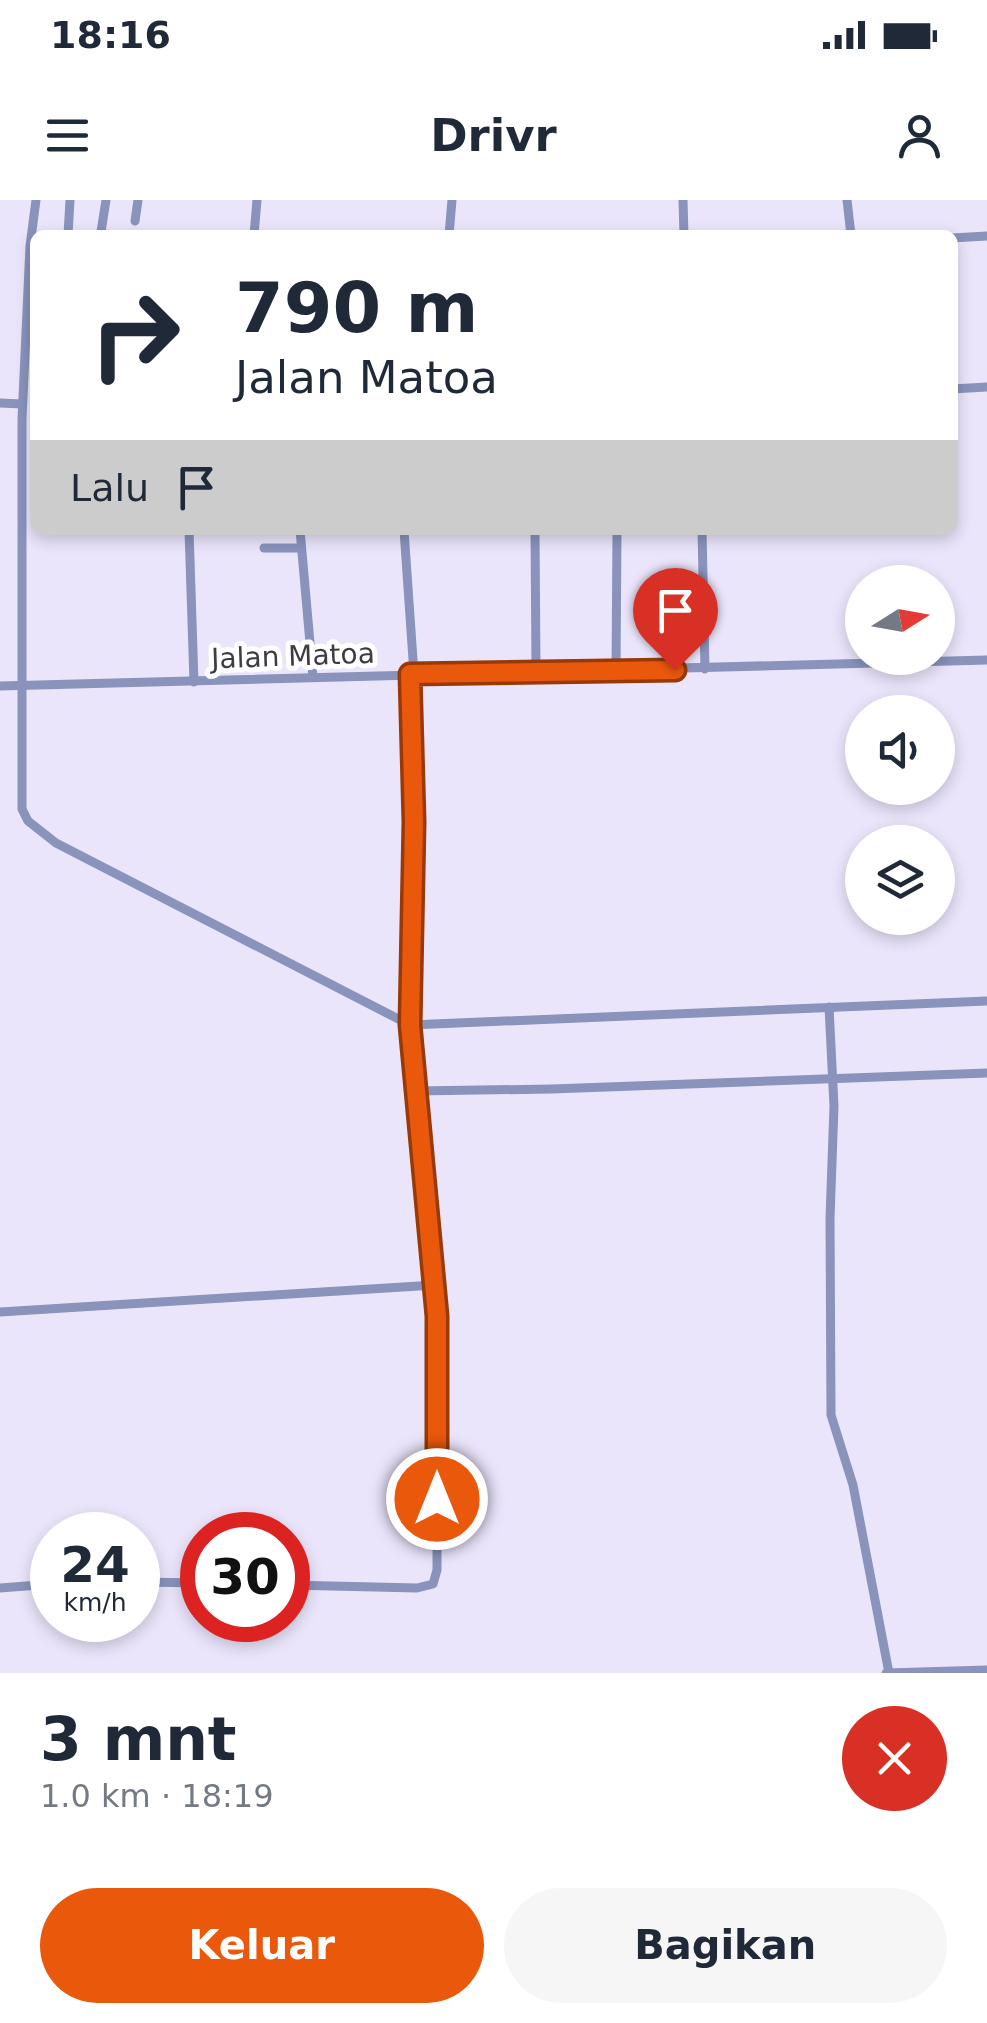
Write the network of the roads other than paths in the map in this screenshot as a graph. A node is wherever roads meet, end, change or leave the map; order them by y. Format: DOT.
graph roads {
  1 [pos="36,200"];
  2 [pos="70,200"];
  3 [pos="106,200"];
  4 [pos="138,200"];
  5 [pos="257,200"];
  6 [pos="452,200"];
  7 [pos="683,200"];
  8 [pos="847,200"];
  9 [pos="135,221"];
  10 [pos="32,230"];
  11 [pos="68,230"];
  12 [pos="101,230"];
  13 [pos="254,230"];
  14 [pos="450,230"];
  15 [pos="684,230"];
  16 [pos="850,230"];
  17 [pos="987,236"];
  18 [pos="958,238"];
  19 [pos="30,246"];
  20 [pos="987,387"];
  21 [pos="958,389"];
  22 [pos="0,403"];
  23 [pos="22,404"];
  24 [pos="22,418"];
  25 [pos="30,418"];
  26 [pos="190,535"];
  27 [pos="300,535"];
  28 [pos="404,535"];
  29 [pos="535,535"];
  30 [pos="617,535"];
  31 [pos="702,535"];
  32 [pos="264,548"];
  33 [pos="301,548"];
  34 [pos="987,660"];
  35 [pos="705,669"];
  36 [pos="616,670"];
  37 [pos="536,671"];
  38 [pos="412,674"];
  39 [pos="313,677"];
  40 [pos="194,682"];
  41 [pos="0,686"];
  42 [pos="21,688"];
  43 [pos="987,1000"];
  44 [pos="829,1006"];
  45 [pos="410,1025"];
  46 [pos="987,1073"];
  47 [pos="834,1077"];
  48 [pos="416,1091"];
  49 [pos="435,1285"];
  50 [pos="0,1312"];
  51 [pos="310,1585"];
  52 [pos="30,1586"];
  53 [pos="0,1588"];
  54 [pos="987,1670"];
  55 [pos="888,1673"];
  1 -- 10 [label="street"];
  2 -- 11 [label="street"];
  3 -- 12 [label="street"];
  4 -- 9 [label="street"];
  5 -- 13 [label="street"];
  6 -- 14 [label="street"];
  7 -- 15 [label="street"];
  8 -- 16 [label="street"];
  17 -- 18 [label="street"];
  19 -- 23 [label="street"];
  20 -- 21 [label="street"];
  22 -- 23 [label="street"];
  23 -- 24 [label="street"];
  24 -- 25 [label="street"];
  24 -- 42 [label="street"];
  26 -- 40 [label="street"];
  27 -- 33 [label="street"];
  28 -- 38 [label="street"];
  29 -- 37 [label="street"];
  30 -- 36 [label="street"];
  31 -- 35 [label="street"];
  32 -- 33 [label="street"];
  33 -- 39 [label="street"];
  34 -- 35 [label="street, Jalan Matoa"];
  35 -- 36 [label="street, Jalan Matoa"];
  36 -- 37 [label="street, Jalan Matoa"];
  37 -- 38 [label="street, Jalan Matoa"];
  38 -- 39 [label="street, Jalan Matoa"];
  38 -- 45 [label="street"];
  39 -- 40 [label="street, Jalan Matoa"];
  40 -- 42 [label="street, Jalan Matoa"];
  41 -- 42 [label="street, Jalan Matoa"];
  42 -- 45 [label="street"];
  43 -- 44 [label="street"];
  44 -- 45 [label="street"];
  44 -- 47 [label="street"];
  45 -- 48 [label="street"];
  46 -- 47 [label="street"];
  47 -- 48 [label="street"];
  47 -- 55 [label="street"];
  48 -- 49 [label="street"];
  49 -- 50 [label="street"];
  49 -- 51 [label="street"];
  52 -- 53 [label="street"];
  54 -- 55 [label="street"];
}
